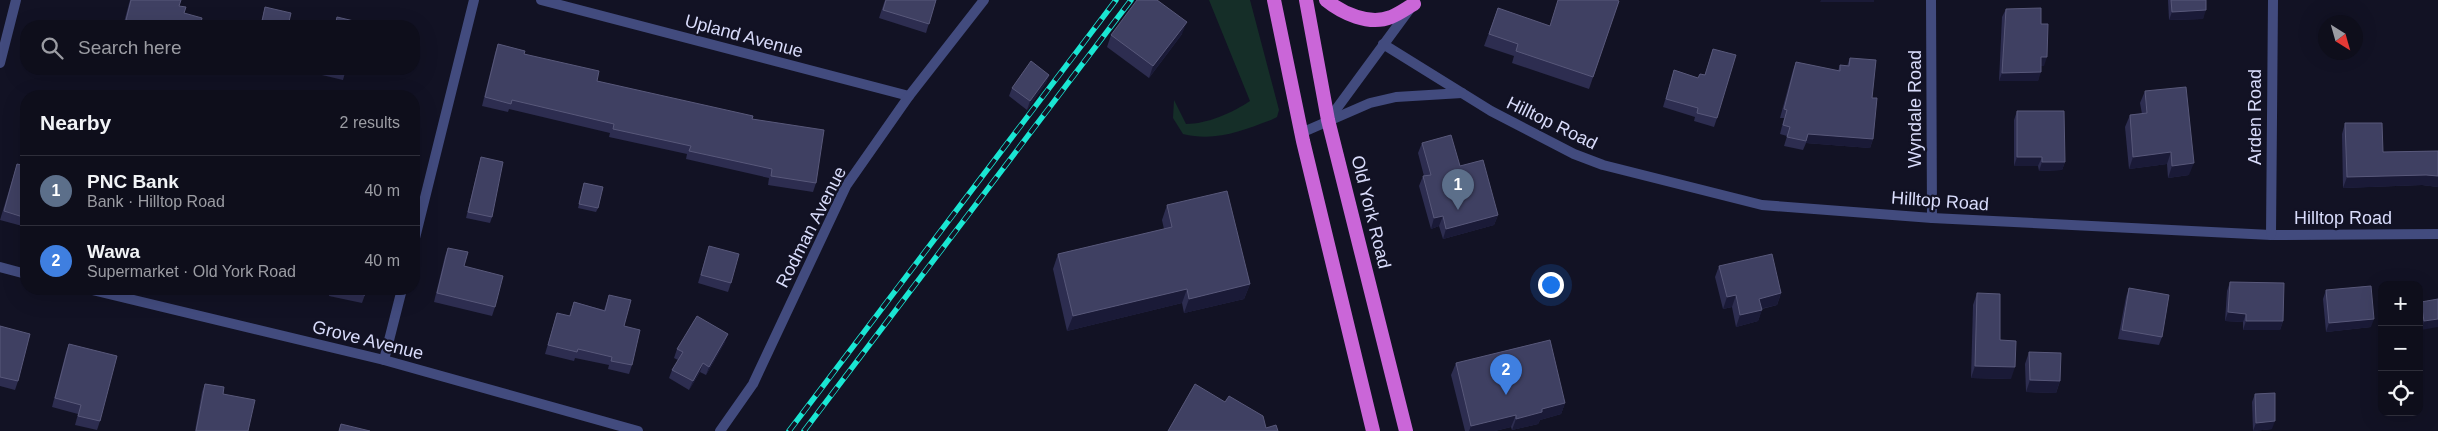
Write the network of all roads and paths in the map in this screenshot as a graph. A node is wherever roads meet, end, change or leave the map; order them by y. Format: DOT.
graph roads {
  1 [pos="16,0"];
  2 [pos="474,0"];
  3 [pos="541,0"];
  4 [pos="984,0"];
  5 [pos="1274,0"];
  6 [pos="1306,0"];
  7 [pos="1326,0"];
  8 [pos="1931,0"];
  9 [pos="2273,0"];
  10 [pos="1416,2"];
  11 [pos="1383,44"];
  12 [pos="0,63"];
  13 [pos="1462,93"];
  14 [pos="909,96"];
  15 [pos="1328,120"];
  16 [pos="1301,133"];
  17 [pos="420,218"];
  18 [pos="1932,218"];
  19 [pos="2438,234"];
  20 [pos="2271,235"];
  21 [pos="0,268"];
  22 [pos="20,273"];
  23 [pos="113,295"];
  24 [pos="400,295"];
  25 [pos="384,360"];
  26 [pos="638,431"];
  27 [pos="720,431"];
  28 [pos="1373,431"];
  29 [pos="1406,431"];
  1 -- 12 [label="street"];
  2 -- 17 [label="street"];
  3 -- 14 [label="street, Upland Avenue"];
  4 -- 14 [label="street, Rodman Avenue"];
  5 -- 16 [label="highway"];
  6 -- 15 [label="highway, Old York Road"];
  7 -- 10 [label="highway"];
  8 -- 18 [label="street, Wyndale Road"];
  9 -- 20 [label="street, Arden Road"];
  10 -- 11 [label="street"];
  11 -- 13 [label="street, Hilltop Road"];
  11 -- 15 [label="street"];
  13 -- 15 [label="street"];
  13 -- 18 [label="street, Hilltop Road"];
  14 -- 27 [label="street, Rodman Avenue"];
  15 -- 16 [label="street"];
  15 -- 29 [label="highway, Old York Road"];
  16 -- 28 [label="highway"];
  18 -- 20 [label="street, Hilltop Road"];
  19 -- 20 [label="street, Hilltop Road"];
  21 -- 22 [label="street"];
  23 -- 25 [label="street, Grove Avenue"];
  24 -- 25 [label="street"];
  25 -- 26 [label="street, Grove Avenue"];
}
